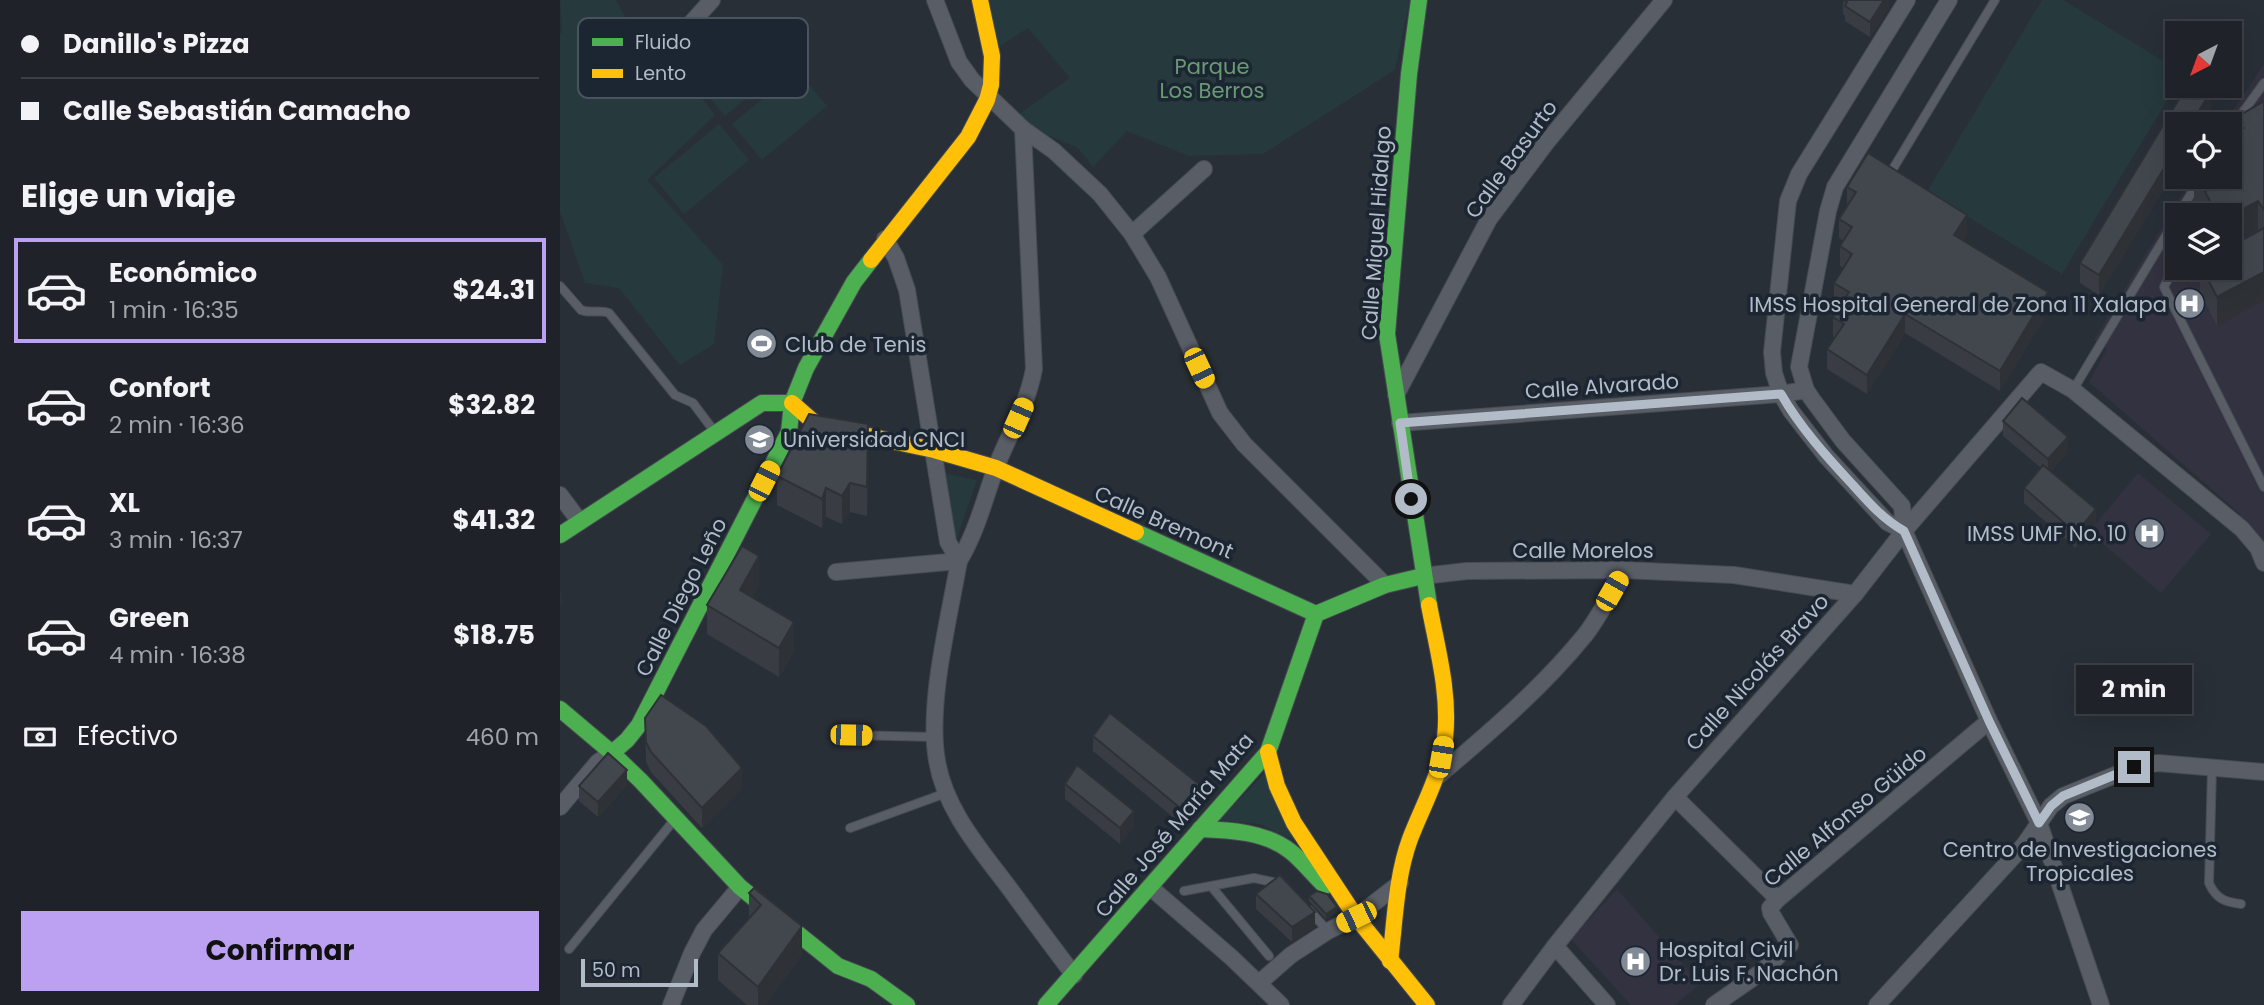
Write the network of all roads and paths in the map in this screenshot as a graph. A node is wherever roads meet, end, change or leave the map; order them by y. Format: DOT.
graph roads {
  1 [pos="712,0"];
  2 [pos="935,0"];
  3 [pos="981,0"];
  4 [pos="1419,0"];
  5 [pos="1664,0"];
  6 [pos="1907,0"];
  7 [pos="1949,0"];
  8 [pos="1995,0"];
  9 [pos="696,18"];
  10 [pos="2264,83"];
  11 [pos="989,96"];
  12 [pos="2241,112"];
  13 [pos="1023,129"];
  14 [pos="1205,169"];
  15 [pos="1888,177"];
  16 [pos="1132,234"];
  17 [pos="2165,238"];
  18 [pos="886,239"];
  19 [pos="2168,280"];
  20 [pos="560,286"];
  21 [pos="1807,390"];
  22 [pos="2073,390"];
  23 [pos="1781,394"];
  24 [pos="1396,396"];
  25 [pos="792,403"];
  26 [pos="1400,423"];
  27 [pos="716,433"];
  28 [pos="934,450"];
  29 [pos="996,468"];
  30 [pos="2264,487"];
  31 [pos="560,495"];
  32 [pos="580,522"];
  33 [pos="1904,531"];
  34 [pos="560,534"];
  35 [pos="959,561"];
  36 [pos="2264,563"];
  37 [pos="1624,570"];
  38 [pos="836,572"];
  39 [pos="1423,576"];
  40 [pos="1385,585"];
  41 [pos="1855,594"];
  42 [pos="1316,614"];
  43 [pos="560,709"];
  44 [pos="1989,721"];
  45 [pos="560,727"];
  46 [pos="583,729"];
  47 [pos="851,735"];
  48 [pos="934,737"];
  49 [pos="1268,752"];
  50 [pos="612,753"];
  51 [pos="2212,768"];
  52 [pos="2264,772"];
  53 [pos="1437,777"];
  54 [pos="946,793"];
  55 [pos="1675,797"];
  56 [pos="560,807"];
  57 [pos="675,819"];
  58 [pos="2039,823"];
  59 [pos="850,828"];
  60 [pos="1200,829"];
  61 [pos="1400,883"];
  62 [pos="1211,886"];
  63 [pos="740,887"];
  64 [pos="1150,887"];
  65 [pos="1184,891"];
  66 [pos="1294,894"];
  67 [pos="1778,899"];
  68 [pos="1303,903"];
  69 [pos="2241,904"];
  70 [pos="1356,917"];
  71 [pos="1328,931"];
  72 [pos="1555,946"];
  73 [pos="569,949"];
  74 [pos="1269,956"];
  75 [pos="1390,961"];
  76 [pos="1074,975"];
  77 [pos="1259,983"];
  78 [pos="671,1005"];
  79 [pos="907,1005"];
  80 [pos="1046,1005"];
  81 [pos="1281,1005"];
  82 [pos="1427,1005"];
  83 [pos="1511,1005"];
  84 [pos="1607,1005"];
  85 [pos="1714,1005"];
  86 [pos="1877,1005"];
  87 [pos="2101,1005"];
  1 -- 9 [label="street"];
  2 -- 11 [label="street"];
  3 -- 11 [label="main road, Calle Diego Leño"];
  4 -- 24 [label="main road, Calle Miguel Hidalgo"];
  5 -- 24 [label="street, Calle Basurto"];
  6 -- 23 [label="street"];
  7 -- 21 [label="street"];
  8 -- 15 [label="lane"];
  10 -- 12 [label="lane"];
  11 -- 13 [label="street"];
  11 -- 18 [label="main road, Calle Diego Leño"];
  13 -- 16 [label="street"];
  13 -- 29 [label="street"];
  14 -- 16 [label="street"];
  16 -- 40 [label="street"];
  17 -- 22 [label="lane"];
  18 -- 25 [label="main road, Calle Diego Leño"];
  18 -- 28 [label="street"];
  19 -- 30 [label="lane"];
  20 -- 27 [label="lane"];
  21 -- 23 [label="street, Calle Alvarado"];
  21 -- 33 [label="street"];
  22 -- 33 [label="street, Calle Nicolás Bravo"];
  22 -- 36 [label="street"];
  23 -- 26 [label="street, Calle Alvarado"];
  23 -- 33 [label="street"];
  24 -- 26 [label="main road, Calle Miguel Hidalgo"];
  25 -- 27 [label="main road"];
  25 -- 28 [label="main road, Calle Bremont"];
  25 -- 50 [label="main road, Calle Diego Leño"];
  26 -- 39 [label="main road, Calle Miguel Hidalgo"];
  27 -- 32 [label="main road"];
  28 -- 29 [label="main road, Calle Bremont"];
  28 -- 35 [label="street"];
  29 -- 35 [label="street"];
  29 -- 42 [label="main road, Calle Bremont"];
  31 -- 32 [label="street"];
  32 -- 34 [label="main road"];
  33 -- 41 [label="street, Calle Nicolás Bravo"];
  33 -- 44 [label="street"];
  35 -- 38 [label="street"];
  35 -- 48 [label="street"];
  37 -- 39 [label="street, Calle Morelos"];
  37 -- 41 [label="street, Calle Morelos"];
  37 -- 53 [label="street"];
  39 -- 40 [label="main road, Calle Morelos"];
  39 -- 53 [label="main road, Calle Miguel Hidalgo"];
  40 -- 42 [label="main road, Calle Morelos"];
  41 -- 55 [label="street, Calle Nicolás Bravo"];
  42 -- 49 [label="main road, Calle José María Mata"];
  43 -- 46 [label="main road"];
  44 -- 58 [label="street"];
  44 -- 67 [label="street, Calle Alfonso Güido"];
  45 -- 46 [label="main road"];
  46 -- 50 [label="main road"];
  47 -- 48 [label="lane"];
  48 -- 54 [label="street"];
  49 -- 60 [label="main road, Calle José María Mata"];
  49 -- 70 [label="main road"];
  50 -- 56 [label="street"];
  50 -- 57 [label="main road"];
  51 -- 52 [label="street"];
  51 -- 58 [label="street"];
  51 -- 69 [label="lane"];
  53 -- 61 [label="main road, Calle Miguel Hidalgo"];
  54 -- 59 [label="lane"];
  54 -- 76 [label="street"];
  55 -- 67 [label="street"];
  55 -- 72 [label="street, Calle Nicolás Bravo"];
  57 -- 63 [label="main road"];
  57 -- 73 [label="lane"];
  58 -- 86 [label="street"];
  58 -- 87 [label="street"];
  60 -- 64 [label="main road, Calle José María Mata"];
  60 -- 70 [label="main road"];
  61 -- 70 [label="street"];
  61 -- 75 [label="main road, Calle Miguel Hidalgo"];
  62 -- 65 [label="lane"];
  62 -- 66 [label="lane"];
  62 -- 74 [label="lane"];
  63 -- 78 [label="street"];
  63 -- 79 [label="main road"];
  64 -- 76 [label="main road, Calle José María Mata"];
  64 -- 77 [label="street"];
  67 -- 85 [label="street, Calle Alfonso Güido"];
  68 -- 71 [label="lane"];
  70 -- 71 [label="street"];
  70 -- 75 [label="main road"];
  71 -- 77 [label="street"];
  72 -- 83 [label="street, Calle Nicolás Bravo"];
  72 -- 84 [label="street"];
  75 -- 82 [label="main road"];
  76 -- 80 [label="main road, Calle José María Mata"];
  77 -- 81 [label="street"];
}
